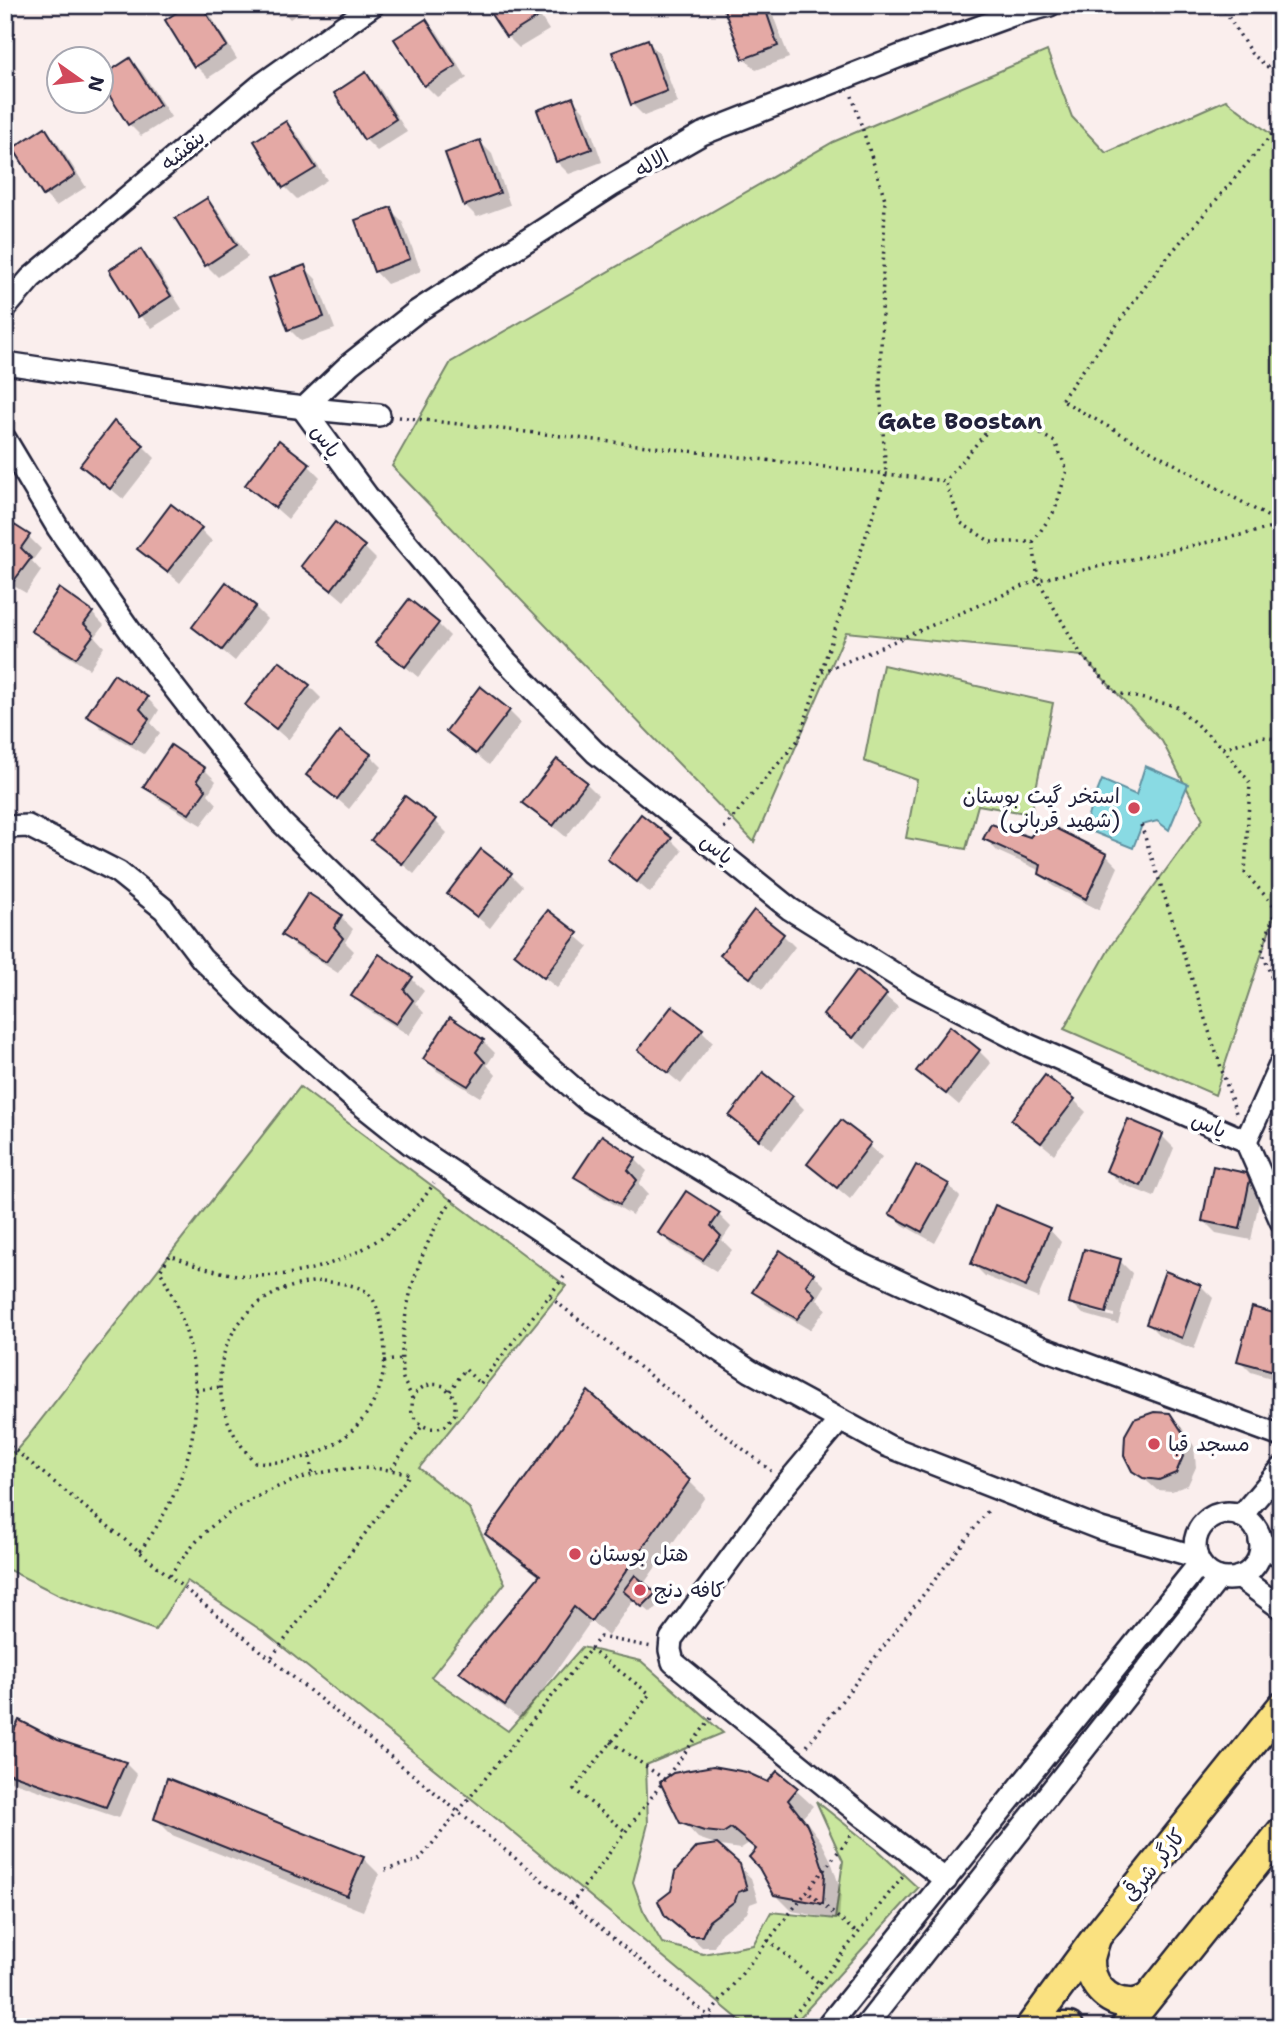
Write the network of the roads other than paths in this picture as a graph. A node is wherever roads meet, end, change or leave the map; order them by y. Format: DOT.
graph roads {
  1 [pos="373,5"];
  2 [pos="1050,5"];
  3 [pos="5,308"];
  4 [pos="5,363"];
  5 [pos="303,409"];
  6 [pos="379,415"];
  7 [pos="5,439"];
  8 [pos="5,827"];
  9 [pos="1281,1063"];
  10 [pos="1246,1141"];
  11 [pos="1281,1221"];
  12 [pos="840,1420"];
  13 [pos="1281,1436"];
  14 [pos="1281,1469"];
  15 [pos="1241,1516"];
  16 [pos="1260,1541"];
  17 [pos="1281,1557"];
  18 [pos="1198,1560"];
  19 [pos="1229,1577"];
  20 [pos="1281,1608"];
  21 [pos="1281,1707"];
  22 [pos="1281,1832"];
  23 [pos="946,1880"];
  24 [pos="1097,1936"];
  25 [pos="1146,1999"];
  26 [pos="827,2027"];
  27 [pos="865,2027"];
  28 [pos="1030,2027"];
  29 [pos="1053,2027"];
  30 [pos="1069,2027"];
  31 [pos="1125,2027"];
  1 -- 3 [label="street, بنفشه"];
  2 -- 5 [label="street, الاله"];
  4 -- 5 [label="street"];
  5 -- 6 [label="street"];
  5 -- 10 [label="street, یاس"];
  7 -- 13 [label="street"];
  8 -- 12 [label="street"];
  9 -- 10 [label="street"];
  10 -- 11 [label="street"];
  12 -- 18 [label="street"];
  12 -- 23 [label="street"];
  14 -- 15 [label="street"];
  15 -- 16 [label="street"];
  15 -- 18 [label="street"];
  16 -- 17 [label="street"];
  16 -- 19 [label="street"];
  18 -- 19 [label="street"];
  18 -- 23 [label="street"];
  19 -- 20 [label="street"];
  19 -- 27 [label="street"];
  21 -- 24 [label="main road, کارگر شرقی"];
  22 -- 25 [label="main road"];
  23 -- 26 [label="street"];
  24 -- 25 [label="main road"];
  24 -- 28 [label="main road, کارگر شرقی"];
  25 -- 31 [label="main road"];
  29 -- 30 [label="main road"];
}
